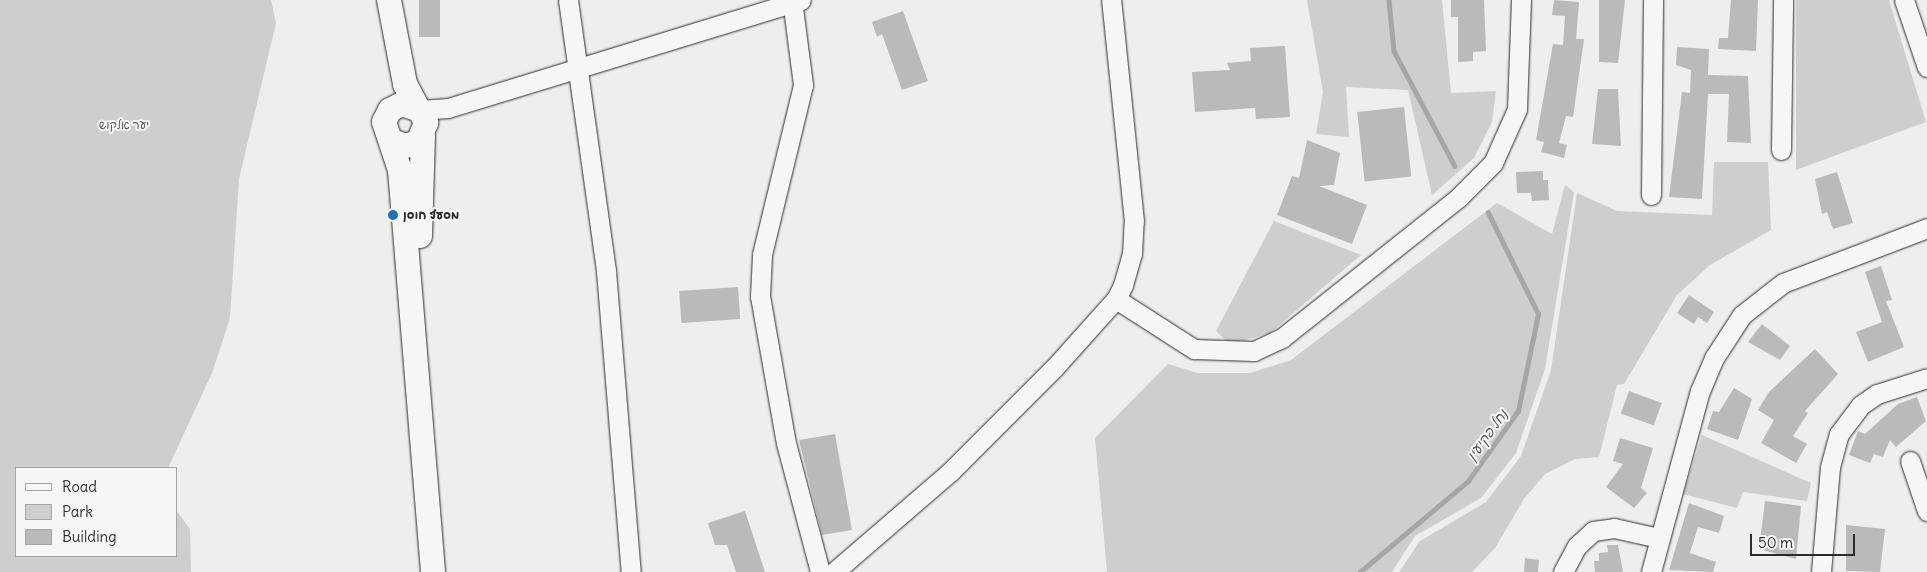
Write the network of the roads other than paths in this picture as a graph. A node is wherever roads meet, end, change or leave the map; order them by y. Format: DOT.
graph roads {
  1 [pos="377,0"];
  2 [pos="389,0"];
  3 [pos="568,0"];
  4 [pos="1111,0"];
  5 [pos="1521,0"];
  6 [pos="1653,0"];
  7 [pos="1783,0"];
  8 [pos="1904,0"];
  9 [pos="795,1"];
  10 [pos="1927,67"];
  11 [pos="577,68"];
  12 [pos="390,110"];
  13 [pos="421,121"];
  14 [pos="392,141"];
  15 [pos="1781,150"];
  16 [pos="1651,195"];
  17 [pos="1927,228"];
  18 [pos="1116,299"];
  19 [pos="1927,378"];
  20 [pos="1910,461"];
  21 [pos="1927,511"];
  22 [pos="1659,538"];
  23 [pos="433,572"];
  24 [pos="444,572"];
  25 [pos="631,572"];
  26 [pos="820,572"];
  27 [pos="834,572"];
  28 [pos="1563,572"];
  29 [pos="1651,572"];
  30 [pos="1820,572"];
  1 -- 12 [label="main road"];
  2 -- 13 [label="main road"];
  3 -- 11 [label="street"];
  4 -- 18 [label="street"];
  5 -- 18 [label="street"];
  6 -- 16 [label="street"];
  7 -- 15 [label="street"];
  8 -- 10 [label="street"];
  9 -- 11 [label="street"];
  9 -- 26 [label="street"];
  11 -- 13 [label="street"];
  11 -- 25 [label="street"];
  12 -- 13 [label="main road"];
  12 -- 14 [label="main road"];
  13 -- 14 [label="main road"];
  13 -- 24 [label="main road"];
  14 -- 23 [label="main road"];
  17 -- 22 [label="street"];
  18 -- 27 [label="street"];
  19 -- 30 [label="street"];
  20 -- 21 [label="street"];
  22 -- 28 [label="street"];
  22 -- 29 [label="street"];
}
